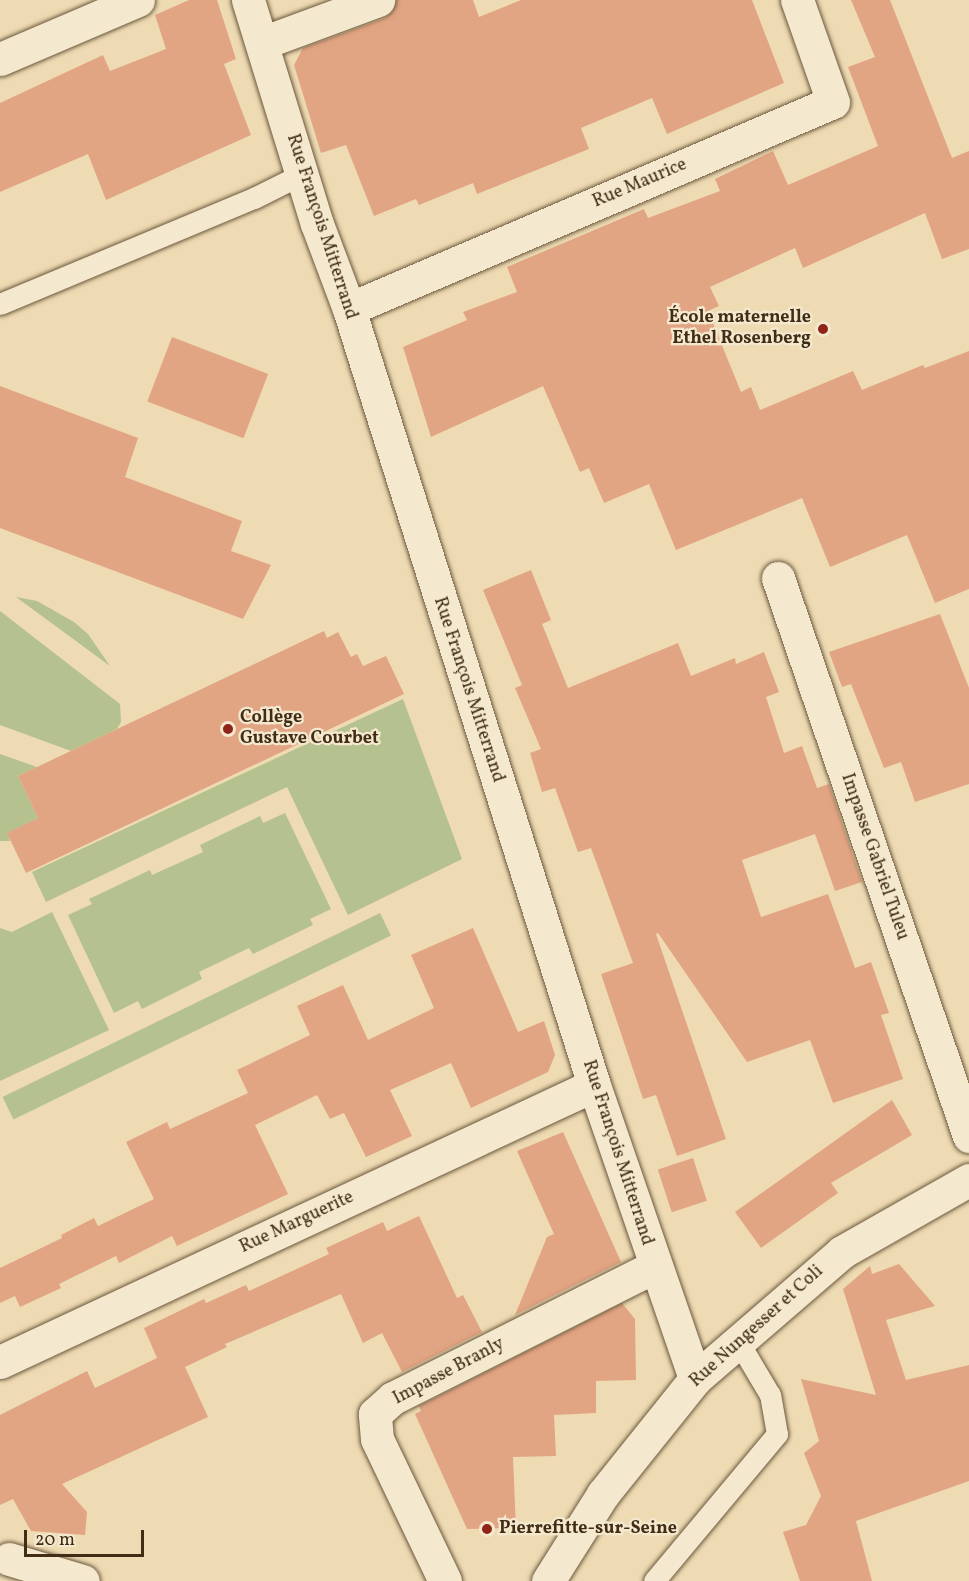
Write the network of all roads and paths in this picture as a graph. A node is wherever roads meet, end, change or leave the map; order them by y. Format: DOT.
graph roads {
  1 [pos="138,0"];
  2 [pos="248,0"];
  3 [pos="378,0"];
  4 [pos="797,0"];
  5 [pos="262,43"];
  6 [pos="0,59"];
  7 [pos="302,174"];
  8 [pos="0,304"];
  9 [pos="349,309"];
  10 [pos="778,578"];
  11 [pos="594,1085"];
  12 [pos="969,1136"];
  13 [pos="969,1180"];
  14 [pos="655,1266"];
  15 [pos="738,1341"];
  16 [pos="0,1362"];
  17 [pos="695,1379"];
  18 [pos="9,1560"];
  19 [pos="83,1581"];
  20 [pos="445,1581"];
  21 [pos="548,1581"];
  22 [pos="654,1581"];
  1 -- 6 [label="street"];
  2 -- 5 [label="street, Rue François Mitterrand"];
  3 -- 5 [label="street"];
  4 -- 9 [label="street, Rue Maurice"];
  5 -- 7 [label="street, Rue François Mitterrand"];
  7 -- 8 [label="lane"];
  7 -- 9 [label="street, Rue François Mitterrand"];
  9 -- 11 [label="street, Rue François Mitterrand"];
  10 -- 12 [label="street, Impasse Gabriel Tuleu"];
  11 -- 14 [label="street, Rue François Mitterrand"];
  11 -- 16 [label="street, Rue Marguerite"];
  13 -- 15 [label="street, Rue Nungesser et Coli"];
  14 -- 17 [label="street, Rue François Mitterrand"];
  14 -- 20 [label="street, Impasse Branly"];
  15 -- 17 [label="street, Rue Nungesser et Coli"];
  15 -- 22 [label="lane"];
  17 -- 21 [label="street, Rue Nungesser et Coli"];
  18 -- 19 [label="street"];
}
